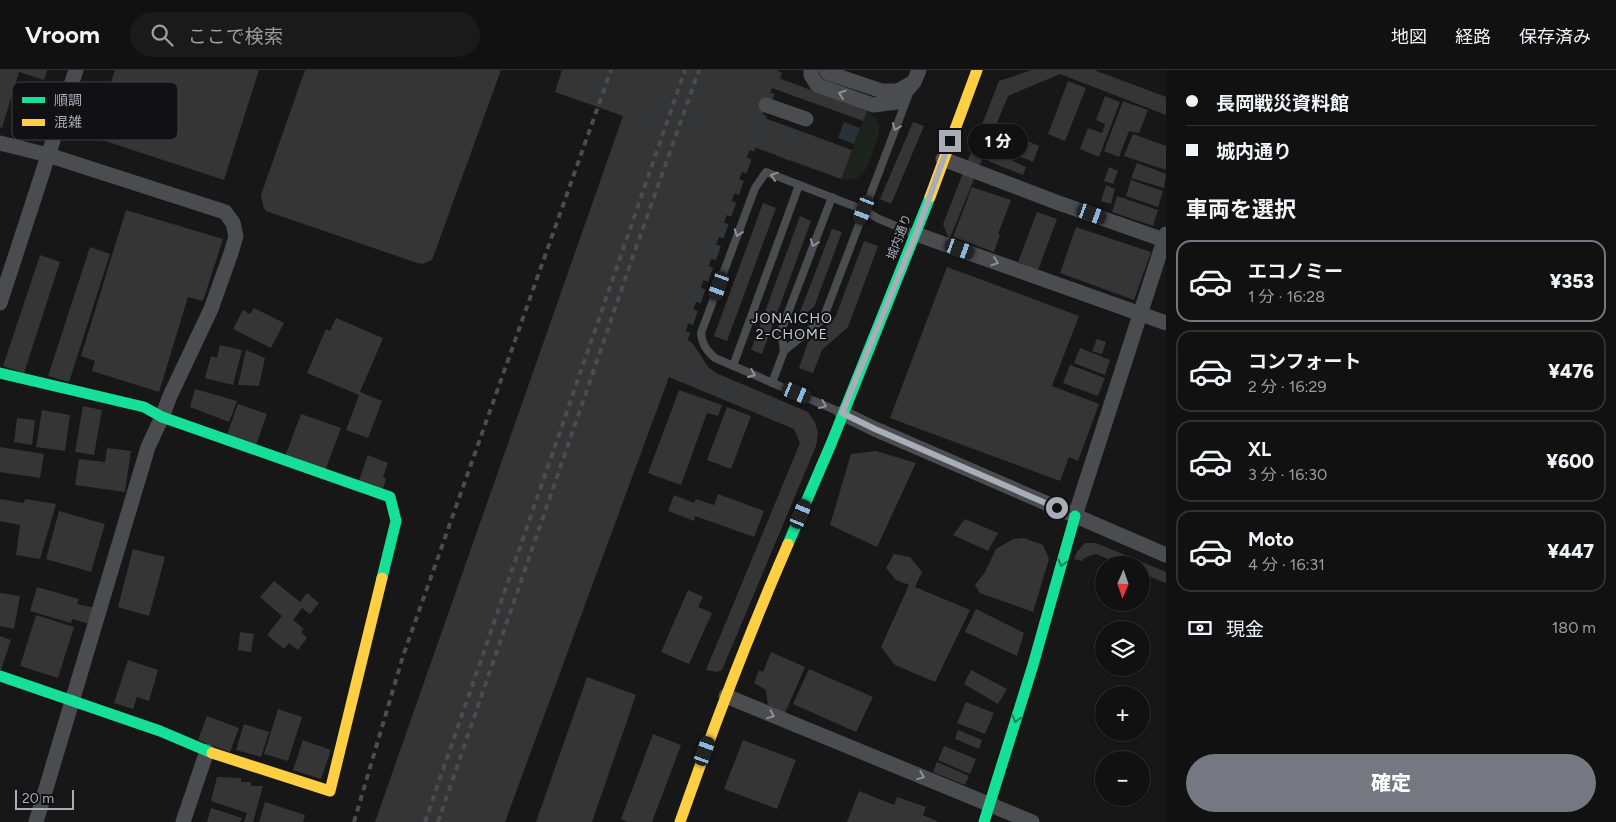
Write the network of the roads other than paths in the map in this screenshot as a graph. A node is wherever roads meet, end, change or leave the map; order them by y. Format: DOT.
graph roads {
  1 [pos="76,70"];
  2 [pos="811,70"];
  3 [pos="826,70"];
  4 [pos="977,70"];
  5 [pos="916,76"];
  6 [pos="72,82"];
  7 [pos="766,105"];
  8 [pos="799,121"];
  9 [pos="53,140"];
  10 [pos="0,143"];
  11 [pos="48,155"];
  12 [pos="943,159"];
  13 [pos="799,185"];
  14 [pos="832,198"];
  15 [pos="864,210"];
  16 [pos="916,234"];
  17 [pos="1165,237"];
  18 [pos="0,302"];
  19 [pos="1139,313"];
  20 [pos="1166,323"];
  21 [pos="784,351"];
  22 [pos="733,366"];
  23 [pos="0,373"];
  24 [pos="772,383"];
  25 [pos="842,413"];
  26 [pos="162,417"];
  27 [pos="1075,516"];
  28 [pos="1166,555"];
  29 [pos="0,676"];
  30 [pos="726,696"];
  31 [pos="73,700"];
  32 [pos="207,751"];
  33 [pos="990,804"];
  34 [pos="36,822"];
  35 [pos="183,822"];
  36 [pos="680,822"];
  37 [pos="984,822"];
  38 [pos="1032,822"];
  1 -- 6 [label="street"];
  5 -- 2 [label="street, one-way"];
  3 -- 5 [label="street"];
  4 -- 12 [label="street, 城内通り"];
  5 -- 15 [label="lane, one-way"];
  7 -- 8 [label="street"];
  9 -- 11 [label="street"];
  10 -- 11 [label="street"];
  11 -- 18 [label="street"];
  11 -- 26 [label="street"];
  12 -- 16 [label="street, 城内通り"];
  12 -- 17 [label="street"];
  13 -- 14 [label="lane"];
  13 -- 22 [label="lane"];
  13 -- 22 [label="lane, one-way"];
  14 -- 15 [label="lane"];
  14 -- 21 [label="lane, one-way"];
  15 -- 16 [label="lane"];
  15 -- 21 [label="lane"];
  16 -- 19 [label="street, one-way"];
  16 -- 25 [label="street, 城内通り"];
  17 -- 19 [label="street"];
  19 -- 20 [label="street"];
  19 -- 27 [label="street"];
  21 -- 24 [label="lane"];
  22 -- 24 [label="lane, one-way"];
  23 -- 26 [label="street"];
  24 -- 25 [label="lane, one-way"];
  25 -- 27 [label="street"];
  25 -- 30 [label="street, 城内通り"];
  26 -- 31 [label="street"];
  26 -- 32 [label="street"];
  27 -- 28 [label="street"];
  27 -- 33 [label="street, one-way"];
  29 -- 31 [label="street"];
  30 -- 33 [label="street, one-way"];
  30 -- 36 [label="street, 城内通り"];
  31 -- 32 [label="street"];
  31 -- 34 [label="street"];
  32 -- 35 [label="street"];
  33 -- 37 [label="street"];
  33 -- 38 [label="street"];
}
